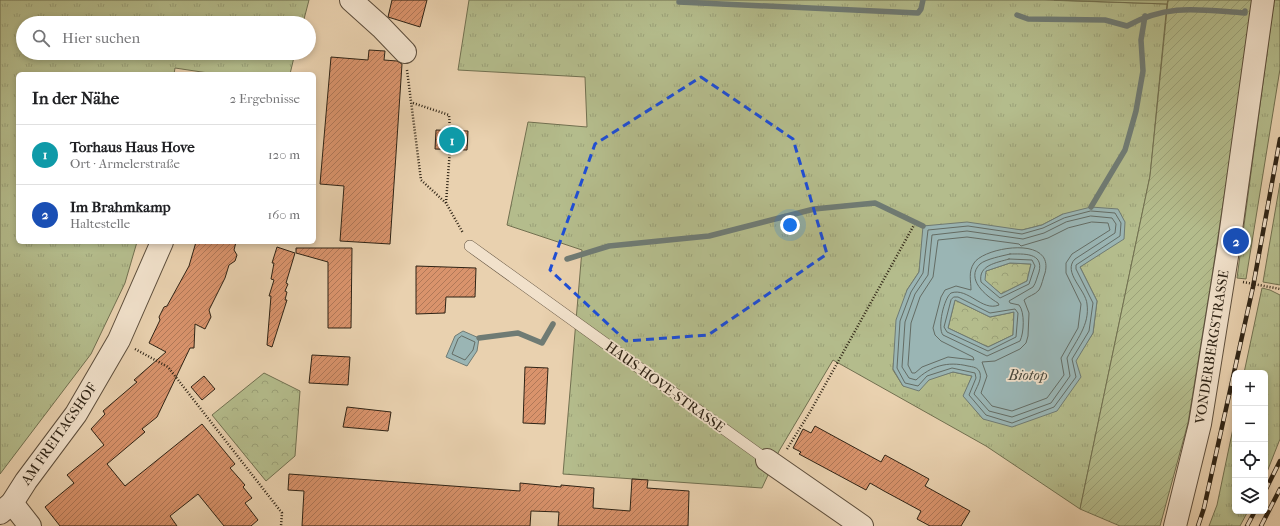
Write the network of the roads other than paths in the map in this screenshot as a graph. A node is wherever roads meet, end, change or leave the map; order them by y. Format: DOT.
graph roads {
  1 [pos="351,0"];
  2 [pos="1263,0"];
  3 [pos="405,52"];
  4 [pos="161,244"];
  5 [pos="470,246"];
  6 [pos="771,463"];
  7 [pos="6,508"];
  8 [pos="30,526"];
  9 [pos="862,526"];
  10 [pos="1175,526"];
  1 -- 3 [label="street"];
  2 -- 10 [label="street, VONDERBERGSTRASSE"];
  4 -- 7 [label="street, AM FREITAGSHOF"];
  5 -- 6 [label="lane, HAUS-HOVE-STRASSE"];
  6 -- 9 [label="street, HAUS-HOVE-STRASSE"];
  7 -- 8 [label="street"];
}
